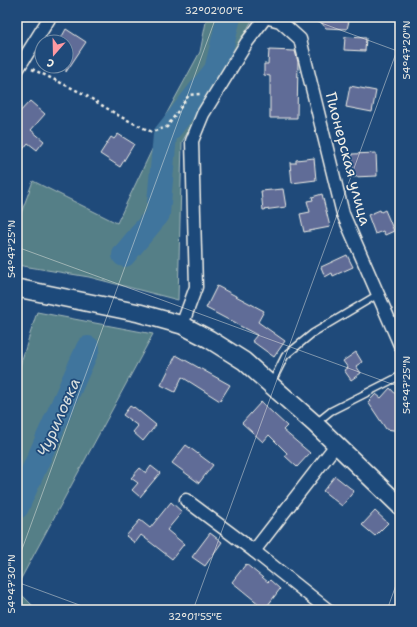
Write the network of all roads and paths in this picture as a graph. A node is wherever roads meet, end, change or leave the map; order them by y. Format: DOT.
graph roads {
  1 [pos="50,17"];
  2 [pos="265,17"];
  3 [pos="19,66"];
  4 [pos="215,94"];
  5 [pos="17,288"];
  6 [pos="377,295"];
  7 [pos="182,325"];
  8 [pos="400,345"];
  9 [pos="400,376"];
  10 [pos="271,385"];
  11 [pos="315,424"];
  12 [pos="336,445"];
  13 [pos="186,500"];
  14 [pos="400,506"];
  15 [pos="254,551"];
  16 [pos="328,610"];
  1 -- 3 [label="street"];
  2 -- 4 [label="street"];
  2 -- 6 [label="street, Пионерская улица"];
  3 -- 4 [label="path"];
  4 -- 7 [label="street"];
  5 -- 7 [label="main road"];
  6 -- 8 [label="street, Пионерская улица"];
  6 -- 10 [label="lane"];
  7 -- 10 [label="main road"];
  9 -- 11 [label="lane"];
  10 -- 11 [label="main road"];
  11 -- 12 [label="main road"];
  12 -- 14 [label="main road"];
  12 -- 15 [label="street"];
  13 -- 15 [label="street"];
  15 -- 16 [label="street"];
}
